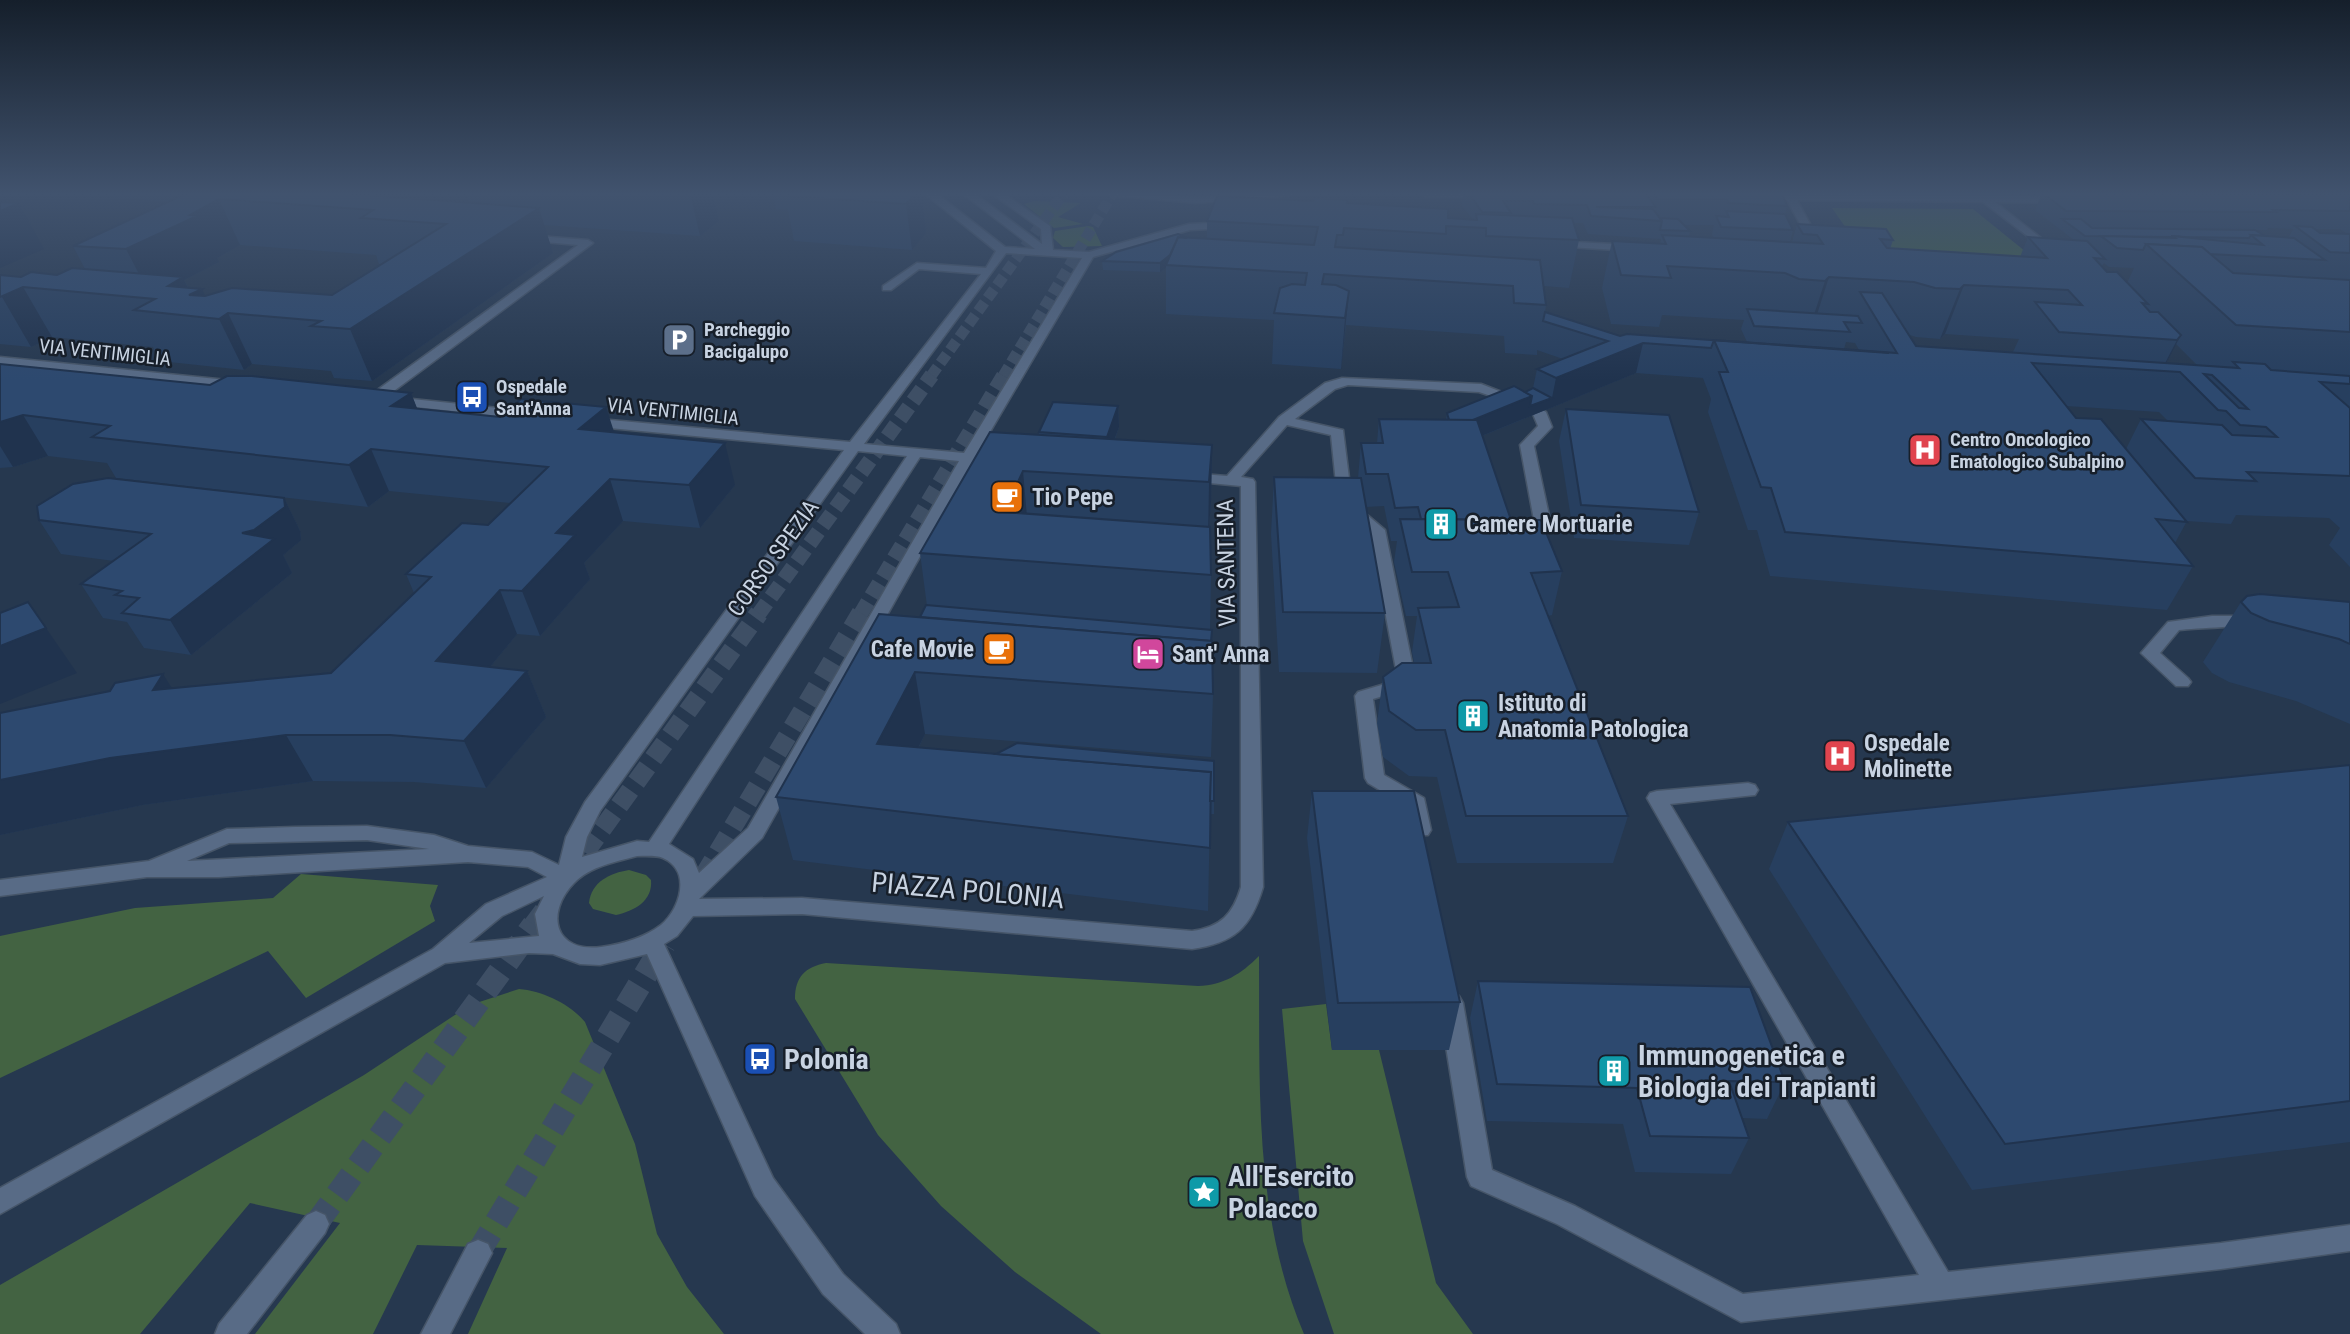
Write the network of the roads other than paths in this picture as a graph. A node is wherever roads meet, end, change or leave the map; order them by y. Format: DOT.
graph roads {
  1 [pos="571,255"];
  2 [pos="999,255"];
  3 [pos="1089,255"];
  4 [pos="1822,255"];
  5 [pos="2056,255"];
  6 [pos="2061,259"];
  7 [pos="1825,260"];
  8 [pos="989,271"];
  9 [pos="887,288"];
  10 [pos="0,360"];
  11 [pos="246,386"];
  12 [pos="356,397"];
  13 [pos="374,399"];
  14 [pos="1522,403"];
  15 [pos="1539,412"];
  16 [pos="545,417"];
  17 [pos="571,420"];
  18 [pos="1284,420"];
  19 [pos="690,433"];
  20 [pos="666,443"];
  21 [pos="852,449"];
  22 [pos="915,454"];
  23 [pos="969,458"];
  24 [pos="1010,462"];
  25 [pos="1175,476"];
  26 [pos="1230,481"];
  27 [pos="1542,520"];
  28 [pos="2267,621"];
  29 [pos="2182,682"];
  30 [pos="1748,790"];
  31 [pos="654,848"];
  32 [pos="468,854"];
  33 [pos="1426,856"];
  34 [pos="147,869"];
  35 [pos="566,878"];
  36 [pos="0,888"];
  37 [pos="691,899"];
  38 [pos="1237,921"];
  39 [pos="652,941"];
  40 [pos="558,945"];
  41 [pos="441,955"];
  42 [pos="1446,976"];
  43 [pos="0,1202"];
  44 [pos="316,1224"];
  45 [pos="2350,1238"];
  46 [pos="478,1253"];
  47 [pos="1941,1287"];
  48 [pos="229,1334"];
  49 [pos="435,1334"];
  50 [pos="886,1334"];
  1 -- 13 [label="street"];
  2 -- 8 [label="street, CORSO SPEZIA"];
  3 -- 23 [label="street"];
  4 -- 7 [label="street"];
  5 -- 6 [label="street"];
  8 -- 9 [label="street"];
  8 -- 21 [label="street, CORSO SPEZIA"];
  10 -- 11 [label="street, VIA VENTIMIGLIA"];
  12 -- 13 [label="street"];
  13 -- 16 [label="street"];
  14 -- 18 [label="street"];
  15 -- 27 [label="street"];
  17 -- 19 [label="street, VIA VENTIMIGLIA"];
  18 -- 26 [label="street"];
  18 -- 33 [label="street"];
  19 -- 20 [label="street"];
  19 -- 21 [label="street, VIA VENTIMIGLIA"];
  21 -- 22 [label="street, VIA VENTIMIGLIA"];
  21 -- 35 [label="street, CORSO SPEZIA"];
  22 -- 23 [label="street, VIA VENTIMIGLIA"];
  22 -- 31 [label="street"];
  23 -- 24 [label="street"];
  23 -- 37 [label="street"];
  25 -- 26 [label="street, VIA SANTENA"];
  26 -- 38 [label="street, VIA SANTENA"];
  28 -- 29 [label="street"];
  30 -- 47 [label="street"];
  31 -- 35 [label="street"];
  31 -- 37 [label="street"];
  32 -- 34 [label="street"];
  32 -- 34 [label="street"];
  32 -- 35 [label="street"];
  34 -- 36 [label="street"];
  35 -- 40 [label="street"];
  35 -- 41 [label="street"];
  37 -- 38 [label="street, PIAZZA POLONIA"];
  37 -- 39 [label="street"];
  39 -- 40 [label="street"];
  39 -- 50 [label="street"];
  40 -- 41 [label="street"];
  41 -- 43 [label="street"];
  42 -- 47 [label="street"];
  44 -- 48 [label="street"];
  45 -- 47 [label="street"];
  46 -- 49 [label="street"];
}
